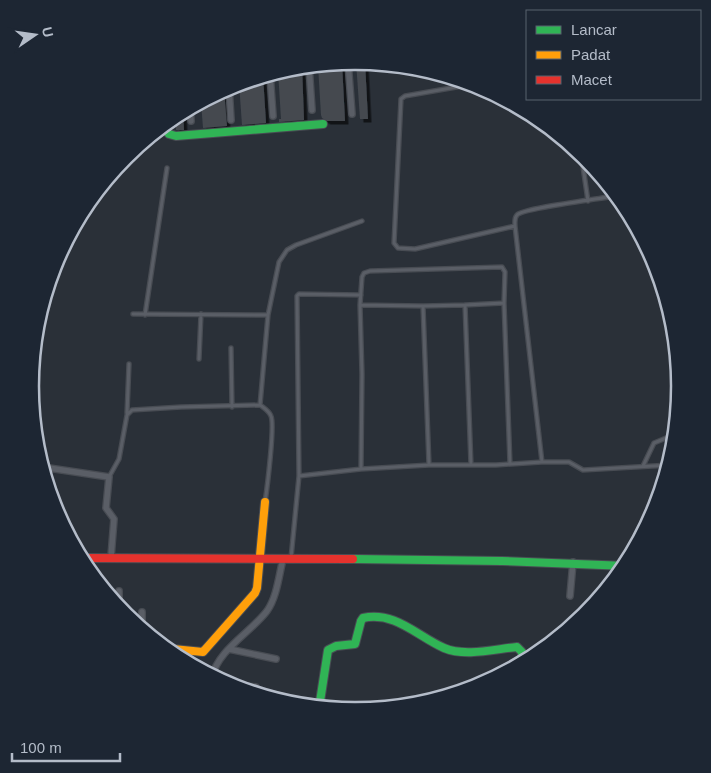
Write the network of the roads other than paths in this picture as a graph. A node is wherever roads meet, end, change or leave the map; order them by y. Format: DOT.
graph roads {
  1 [pos="349,70"];
  2 [pos="309,73"];
  3 [pos="271,82"];
  4 [pos="457,87"];
  5 [pos="230,96"];
  6 [pos="312,110"];
  7 [pos="352,114"];
  8 [pos="191,116"];
  9 [pos="273,116"];
  10 [pos="231,120"];
  11 [pos="191,122"];
  12 [pos="323,124"];
  13 [pos="167,132"];
  14 [pos="583,167"];
  15 [pos="167,168"];
  16 [pos="609,197"];
  17 [pos="588,201"];
  18 [pos="362,221"];
  19 [pos="515,226"];
  20 [pos="360,295"];
  21 [pos="504,303"];
  22 [pos="360,305"];
  23 [pos="465,305"];
  24 [pos="423,306"];
  25 [pos="133,314"];
  26 [pos="200,314"];
  27 [pos="145,315"];
  28 [pos="268,315"];
  29 [pos="231,348"];
  30 [pos="199,359"];
  31 [pos="129,364"];
  32 [pos="260,406"];
  33 [pos="232,407"];
  34 [pos="127,415"];
  35 [pos="668,438"];
  36 [pos="542,462"];
  37 [pos="510,464"];
  38 [pos="471,465"];
  39 [pos="662,465"];
  40 [pos="429,466"];
  41 [pos="643,466"];
  42 [pos="50,468"];
  43 [pos="362,469"];
  44 [pos="299,476"];
  45 [pos="109,478"];
  46 [pos="265,502"];
  47 [pos="111,557"];
  48 [pos="89,558"];
  49 [pos="263,558"];
  50 [pos="284,558"];
  51 [pos="573,562"];
  52 [pos="617,565"];
  53 [pos="119,591"];
  54 [pos="570,596"];
  55 [pos="119,597"];
  56 [pos="142,612"];
  57 [pos="142,620"];
  58 [pos="229,649"];
  59 [pos="179,650"];
  60 [pos="522,656"];
  61 [pos="276,660"];
  62 [pos="214,670"];
  63 [pos="320,702"];
  1 -- 7 [label="street"];
  2 -- 6 [label="street"];
  3 -- 9 [label="street"];
  4 -- 19 [label="lane"];
  5 -- 10 [label="street"];
  8 -- 11 [label="street"];
  12 -- 13 [label="street"];
  14 -- 17 [label="lane"];
  15 -- 27 [label="lane"];
  16 -- 17 [label="lane"];
  17 -- 19 [label="lane"];
  18 -- 28 [label="lane"];
  19 -- 36 [label="lane"];
  20 -- 21 [label="lane"];
  20 -- 22 [label="lane"];
  20 -- 44 [label="lane"];
  21 -- 23 [label="lane"];
  21 -- 37 [label="lane"];
  22 -- 24 [label="lane"];
  22 -- 43 [label="lane"];
  23 -- 24 [label="lane"];
  23 -- 38 [label="lane"];
  24 -- 40 [label="lane"];
  25 -- 27 [label="lane"];
  26 -- 27 [label="lane"];
  26 -- 28 [label="lane"];
  26 -- 30 [label="lane"];
  28 -- 32 [label="lane"];
  29 -- 33 [label="lane"];
  31 -- 34 [label="lane"];
  32 -- 33 [label="lane"];
  32 -- 46 [label="lane"];
  33 -- 34 [label="lane"];
  34 -- 45 [label="lane"];
  35 -- 41 [label="lane"];
  36 -- 37 [label="lane"];
  36 -- 41 [label="lane"];
  37 -- 38 [label="lane"];
  38 -- 40 [label="lane"];
  39 -- 41 [label="lane"];
  40 -- 43 [label="lane"];
  42 -- 45 [label="street"];
  43 -- 44 [label="lane"];
  44 -- 50 [label="lane"];
  45 -- 47 [label="street"];
  46 -- 49 [label="street"];
  47 -- 48 [label="street"];
  47 -- 49 [label="street"];
  49 -- 50 [label="street"];
  49 -- 59 [label="street"];
  50 -- 51 [label="street"];
  50 -- 58 [label="street"];
  51 -- 52 [label="street"];
  51 -- 54 [label="street"];
  53 -- 55 [label="street"];
  56 -- 57 [label="street"];
  58 -- 61 [label="street"];
  58 -- 62 [label="street"];
  60 -- 63 [label="street"];
}
